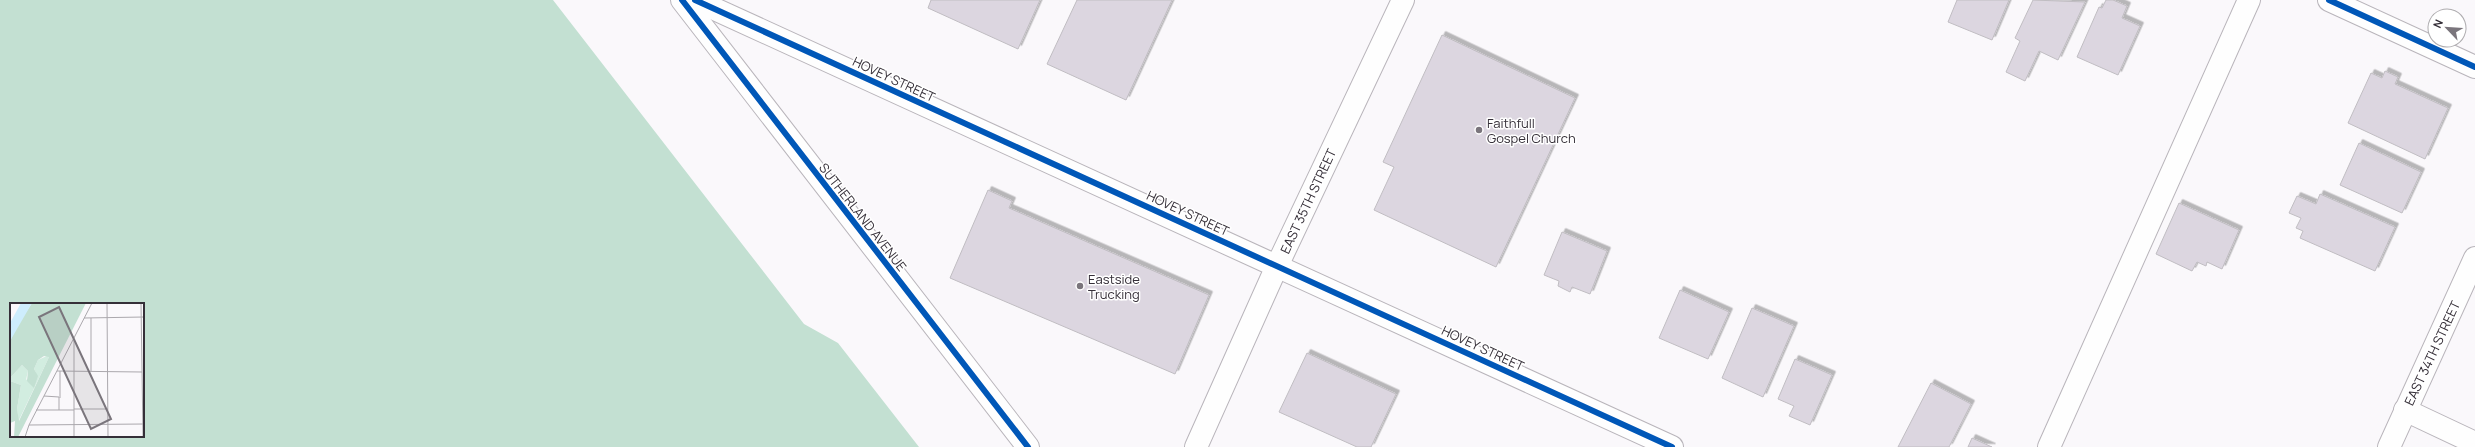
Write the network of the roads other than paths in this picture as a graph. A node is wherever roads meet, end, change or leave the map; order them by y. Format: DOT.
graph roads {
  1 [pos="682,0"];
  2 [pos="695,0"];
  3 [pos="1403,0"];
  4 [pos="2249,0"];
  5 [pos="2329,0"];
  6 [pos="2475,67"];
  7 [pos="2475,258"];
  8 [pos="1277,266"];
  9 [pos="2405,410"];
  10 [pos="2475,443"];
  11 [pos="1028,447"];
  12 [pos="1196,447"];
  13 [pos="1672,447"];
  14 [pos="2049,447"];
  15 [pos="2389,447"];
  1 -- 11 [label="street, SUTHERLAND AVENUE"];
  2 -- 8 [label="street, HOVEY STREET"];
  3 -- 8 [label="street, EAST 35TH STREET"];
  4 -- 14 [label="street"];
  5 -- 6 [label="street"];
  7 -- 9 [label="street, EAST 34TH STREET"];
  8 -- 12 [label="street, EAST 35TH STREET"];
  8 -- 13 [label="street, HOVEY STREET"];
  9 -- 10 [label="street"];
  9 -- 15 [label="street, EAST 34TH STREET"];
}
